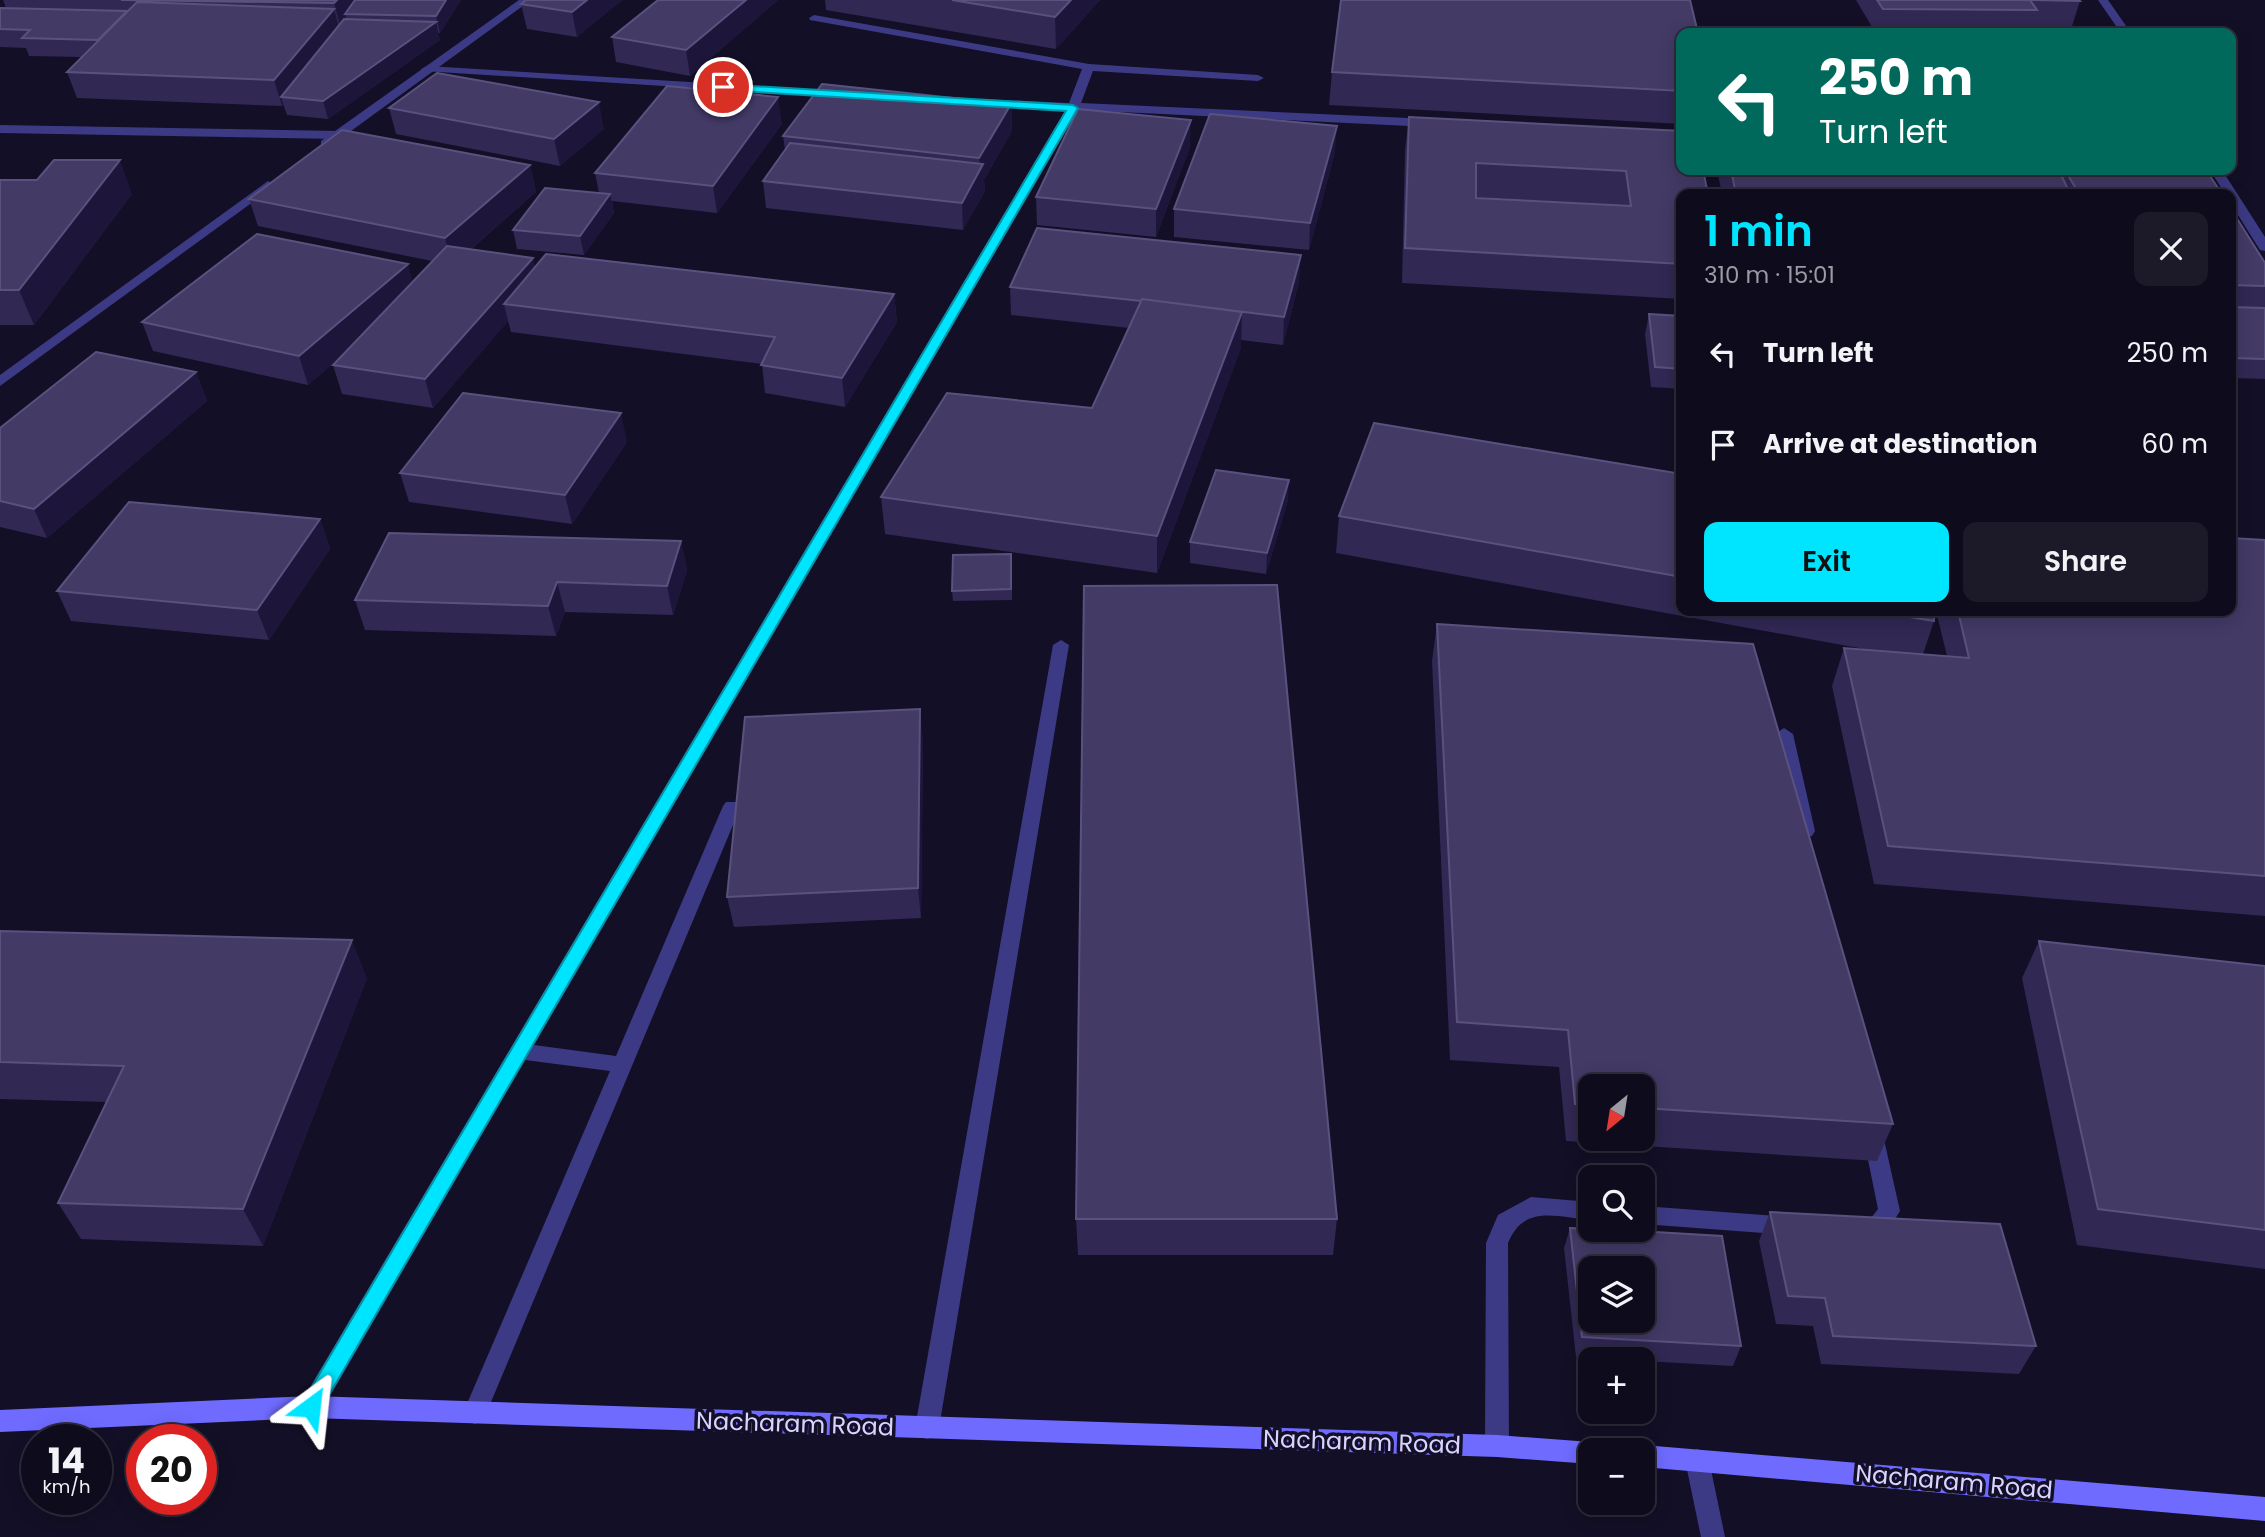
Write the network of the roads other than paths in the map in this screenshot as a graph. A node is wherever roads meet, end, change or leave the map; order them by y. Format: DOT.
graph roads {
  1 [pos="526,0"];
  2 [pos="2103,0"];
  3 [pos="814,18"];
  4 [pos="2123,28"];
  5 [pos="1090,67"];
  6 [pos="427,69"];
  7 [pos="1258,78"];
  8 [pos="853,94"];
  9 [pos="963,101"];
  10 [pos="1073,108"];
  11 [pos="1447,124"];
  12 [pos="0,129"];
  13 [pos="337,135"];
  14 [pos="314,152"];
  15 [pos="281,177"];
  16 [pos="2236,201"];
  17 [pos="2265,247"];
  18 [pos="0,382"];
  19 [pos="1061,645"];
  20 [pos="1784,734"];
  21 [pos="732,806"];
  22 [pos="1811,856"];
  23 [pos="520,1051"];
  24 [pos="622,1065"];
  25 [pos="1868,1115"];
  26 [pos="1578,1210"];
  27 [pos="1655,1216"];
  28 [pos="1816,1228"];
  29 [pos="1842,1230"];
  30 [pos="311,1407"];
  31 [pos="475,1413"];
  32 [pos="0,1421"];
  33 [pos="927,1428"];
  34 [pos="1497,1447"];
  35 [pos="1578,1452"];
  36 [pos="1655,1457"];
  37 [pos="1697,1460"];
  38 [pos="2265,1509"];
  39 [pos="1713,1537"];
  1 -- 6 [label="street"];
  2 -- 4 [label="street"];
  3 -- 5 [label="street"];
  5 -- 7 [label="street"];
  5 -- 10 [label="street"];
  6 -- 8 [label="street"];
  6 -- 13 [label="street"];
  9 -- 10 [label="street"];
  10 -- 11 [label="street"];
  10 -- 23 [label="street"];
  12 -- 13 [label="street"];
  13 -- 14 [label="street"];
  15 -- 18 [label="street"];
  16 -- 17 [label="street"];
  19 -- 33 [label="street"];
  20 -- 22 [label="street"];
  21 -- 24 [label="street"];
  23 -- 24 [label="street"];
  23 -- 30 [label="street"];
  24 -- 31 [label="street"];
  25 -- 29 [label="street"];
  26 -- 34 [label="street"];
  27 -- 28 [label="street"];
  30 -- 31 [label="main road, Nacharam Road"];
  30 -- 32 [label="main road, Nacharam Road"];
  31 -- 33 [label="main road, Nacharam Road"];
  33 -- 34 [label="main road, Nacharam Road"];
  34 -- 35 [label="main road, Nacharam Road"];
  36 -- 37 [label="main road, Nacharam Road"];
  37 -- 38 [label="main road, Nacharam Road"];
  37 -- 39 [label="street"];
}
